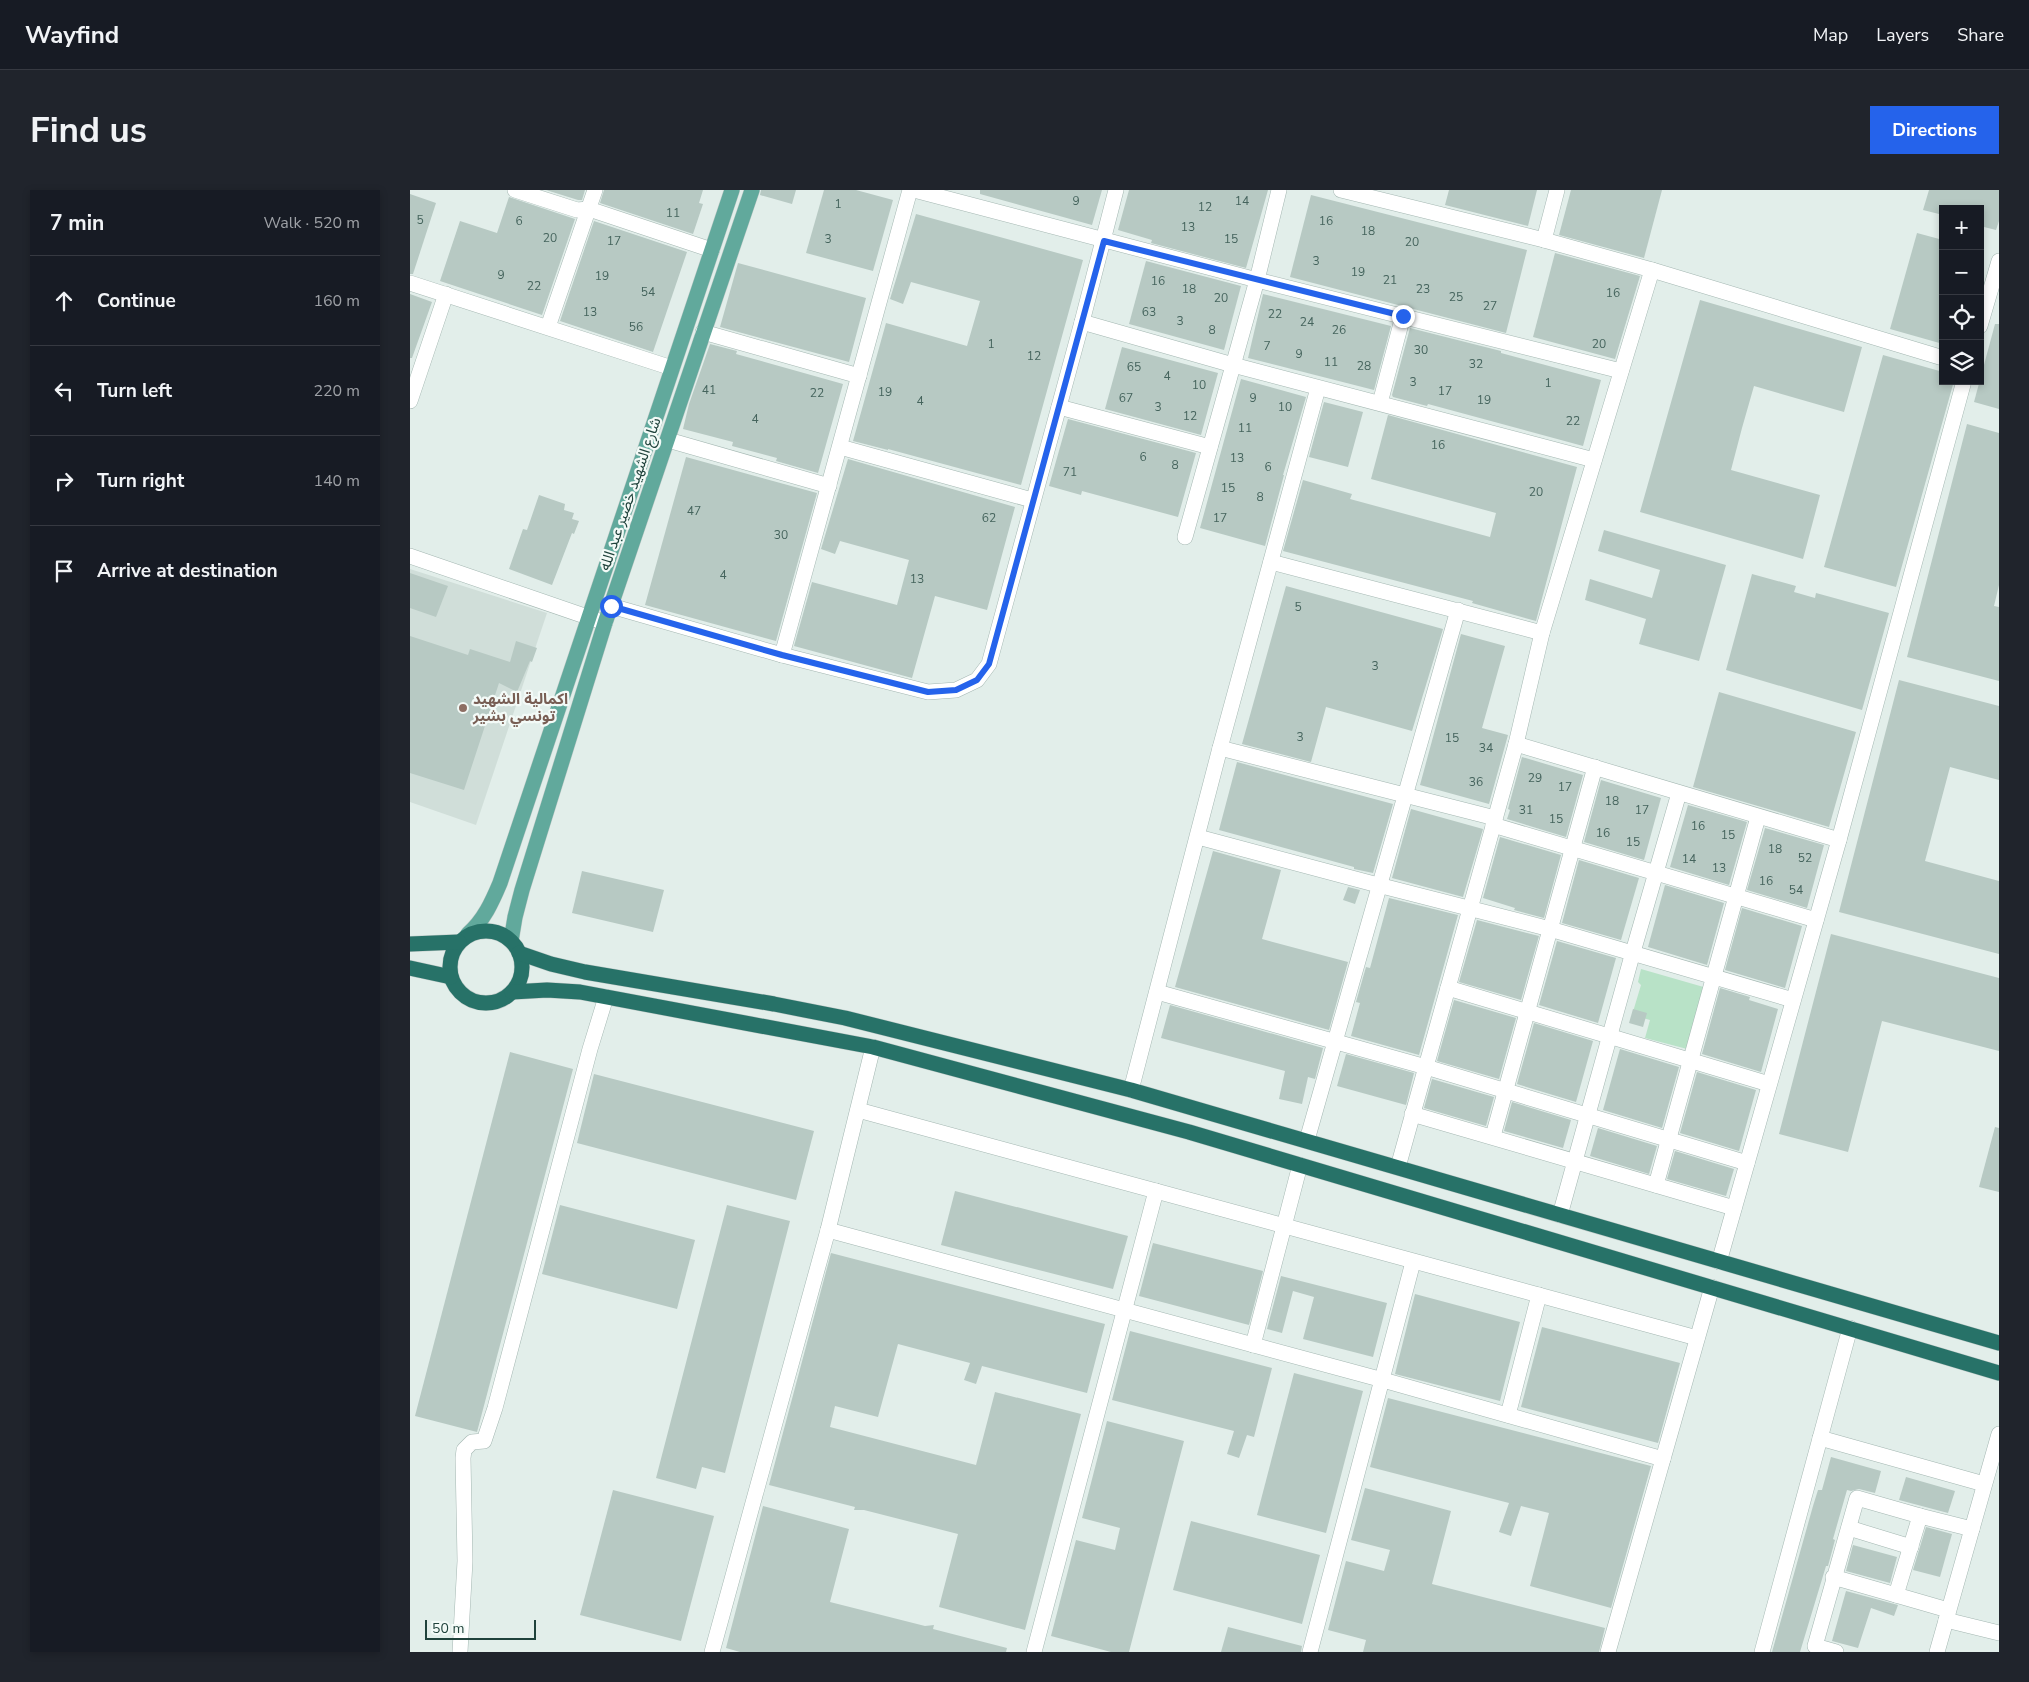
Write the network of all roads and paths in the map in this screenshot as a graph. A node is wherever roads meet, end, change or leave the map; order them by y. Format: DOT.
graph roads {
  1 [pos="595,190"];
  2 [pos="732,190"];
  3 [pos="752,190"];
  4 [pos="910,190"];
  5 [pos="914,190"];
  6 [pos="1116,190"];
  7 [pos="1279,190"];
  8 [pos="1341,190"];
  9 [pos="1557,190"];
  10 [pos="520,191"];
  11 [pos="1369,193"];
  12 [pos="589,209"];
  13 [pos="1544,240"];
  14 [pos="1104,241"];
  15 [pos="712,250"];
  16 [pos="1999,261"];
  17 [pos="1652,270"];
  18 [pos="1257,280"];
  19 [pos="410,282"];
  20 [pos="446,294"];
  21 [pos="1984,312"];
  22 [pos="1403,316"];
  23 [pos="1082,322"];
  24 [pos="548,327"];
  25 [pos="704,332"];
  26 [pos="1939,357"];
  27 [pos="1233,365"];
  28 [pos="672,368"];
  29 [pos="1621,372"];
  30 [pos="859,376"];
  31 [pos="1963,385"];
  32 [pos="1318,388"];
  33 [pos="410,401"];
  34 [pos="1380,404"];
  35 [pos="1058,406"];
  36 [pos="668,440"];
  37 [pos="840,447"];
  38 [pos="1210,447"];
  39 [pos="1594,460"];
  40 [pos="829,486"];
  41 [pos="1032,500"];
  42 [pos="1185,537"];
  43 [pos="410,556"];
  44 [pos="1271,562"];
  45 [pos="611,606"];
  46 [pos="1458,610"];
  47 [pos="588,618"];
  48 [pos="605,623"];
  49 [pos="1542,633"];
  50 [pos="782,655"];
  51 [pos="1516,744"];
  52 [pos="1220,748"];
  53 [pos="1596,767"];
  54 [pos="1405,794"];
  55 [pos="1680,794"];
  56 [pos="1758,817"];
  57 [pos="1494,822"];
  58 [pos="1198,837"];
  59 [pos="1839,840"];
  60 [pos="1574,848"];
  61 [pos="1655,873"];
  62 [pos="1378,886"];
  63 [pos="1737,896"];
  64 [pos="1470,908"];
  65 [pos="1816,920"];
  66 [pos="1550,929"];
  67 [pos="464,938"];
  68 [pos="410,944"];
  69 [pos="515,947"];
  70 [pos="1633,952"];
  71 [pos="410,968"];
  72 [pos="1715,977"];
  73 [pos="451,978"];
  74 [pos="1448,988"];
  75 [pos="512,992"];
  76 [pos="1157,992"];
  77 [pos="606,997"];
  78 [pos="1793,1000"];
  79 [pos="1527,1012"];
  80 [pos="1610,1037"];
  81 [pos="1335,1041"];
  82 [pos="873,1048"];
  83 [pos="1692,1061"];
  84 [pos="1426,1067"];
  85 [pos="1769,1084"];
  86 [pos="1131,1090"];
  87 [pos="1505,1091"];
  88 [pos="858,1110"];
  89 [pos="1412,1114"];
  90 [pos="1588,1115"];
  91 [pos="1493,1136"];
  92 [pos="1669,1139"];
  93 [pos="1307,1140"];
  94 [pos="1576,1160"];
  95 [pos="1747,1163"];
  96 [pos="1300,1165"];
  97 [pos="1398,1167"];
  98 [pos="1656,1185"];
  99 [pos="1156,1191"];
  100 [pos="1734,1208"];
  101 [pos="1560,1215"];
  102 [pos="1284,1226"];
  103 [pos="828,1230"];
  104 [pos="1413,1262"];
  105 [pos="1719,1262"];
  106 [pos="1712,1287"];
  107 [pos="1539,1295"];
  108 [pos="1125,1310"];
  109 [pos="1850,1328"];
  110 [pos="1697,1338"];
  111 [pos="1999,1343"];
  112 [pos="1254,1346"];
  113 [pos="1999,1373"];
  114 [pos="1383,1380"];
  115 [pos="1508,1415"];
  116 [pos="1999,1434"];
  117 [pos="1820,1438"];
  118 [pos="1663,1459"];
  119 [pos="1995,1462"];
  120 [pos="1984,1484"];
  121 [pos="1920,1516"];
  122 [pos="1849,1528"];
  123 [pos="1972,1529"];
  124 [pos="1911,1547"];
  125 [pos="1834,1577"];
  126 [pos="1896,1595"];
  127 [pos="1947,1615"];
  128 [pos="1999,1633"];
  129 [pos="460,1652"];
  130 [pos="712,1652"];
  131 [pos="1034,1652"];
  132 [pos="1310,1652"];
  133 [pos="1608,1652"];
  134 [pos="1762,1652"];
  135 [pos="1836,1652"];
  136 [pos="1937,1652"];
  1 -- 12 [label="street"];
  2 -- 15 [label="main road, شارع الشهيد خضير عبد الله"];
  3 -- 25 [label="main road, شارع الشهيد خضير عبد الله"];
  4 -- 30 [label="street"];
  5 -- 14 [label="street"];
  6 -- 14 [label="street"];
  7 -- 18 [label="street"];
  8 -- 11 [label="street"];
  9 -- 13 [label="street"];
  10 -- 12 [label="street"];
  11 -- 13 [label="street"];
  12 -- 15 [label="street"];
  12 -- 24 [label="street"];
  13 -- 17 [label="street"];
  14 -- 18 [label="street"];
  14 -- 23 [label="street"];
  15 -- 28 [label="main road, شارع الشهيد خضير عبد الله"];
  16 -- 21 [label="street"];
  17 -- 26 [label="street"];
  17 -- 29 [label="street"];
  18 -- 22 [label="street"];
  18 -- 27 [label="street"];
  19 -- 20 [label="street"];
  20 -- 24 [label="street"];
  20 -- 33 [label="street"];
  22 -- 29 [label="street"];
  22 -- 34 [label="street"];
  23 -- 27 [label="street"];
  23 -- 35 [label="street"];
  24 -- 28 [label="street"];
  25 -- 30 [label="street"];
  25 -- 36 [label="main road, شارع الشهيد خضير عبد الله"];
  27 -- 32 [label="street"];
  27 -- 38 [label="street"];
  28 -- 47 [label="main road, شارع الشهيد خضير عبد الله"];
  29 -- 39 [label="street"];
  30 -- 37 [label="street"];
  31 -- 59 [label="street"];
  32 -- 34 [label="street"];
  32 -- 44 [label="street"];
  34 -- 39 [label="street"];
  35 -- 38 [label="street"];
  35 -- 41 [label="street"];
  36 -- 40 [label="street"];
  36 -- 45 [label="main road, شارع الشهيد خضير عبد الله"];
  37 -- 40 [label="street"];
  37 -- 41 [label="street"];
  38 -- 42 [label="street"];
  39 -- 49 [label="street"];
  40 -- 50 [label="street"];
  41 -- 50 [label="street"];
  43 -- 47 [label="street"];
  44 -- 46 [label="street"];
  44 -- 52 [label="street"];
  45 -- 48 [label="main road, شارع الشهيد خضير عبد الله"];
  45 -- 50 [label="street"];
  46 -- 49 [label="street"];
  46 -- 54 [label="street"];
  47 -- 48 [label="street"];
  47 -- 67 [label="main road, شارع الشهيد خضير عبد الله"];
  48 -- 69 [label="main road, شارع الشهيد خضير عبد الله"];
  49 -- 51 [label="street"];
  51 -- 53 [label="street"];
  51 -- 57 [label="street"];
  52 -- 54 [label="street"];
  52 -- 58 [label="street"];
  53 -- 55 [label="street"];
  53 -- 60 [label="street"];
  54 -- 57 [label="street"];
  54 -- 62 [label="street"];
  55 -- 56 [label="street"];
  55 -- 61 [label="street"];
  56 -- 59 [label="street"];
  56 -- 63 [label="street"];
  57 -- 60 [label="street"];
  57 -- 64 [label="street"];
  58 -- 62 [label="street"];
  58 -- 76 [label="street"];
  59 -- 65 [label="street"];
  60 -- 61 [label="street"];
  60 -- 66 [label="street"];
  61 -- 63 [label="street"];
  61 -- 70 [label="street"];
  62 -- 64 [label="street"];
  62 -- 81 [label="street"];
  63 -- 65 [label="street"];
  63 -- 72 [label="street"];
  64 -- 66 [label="street"];
  64 -- 74 [label="street"];
  65 -- 78 [label="street"];
  66 -- 70 [label="street"];
  66 -- 79 [label="street"];
  67 -- 68 [label="highway"];
  67 -- 69 [label="highway"];
  67 -- 73 [label="highway"];
  69 -- 75 [label="highway"];
  69 -- 86 [label="highway"];
  70 -- 72 [label="street"];
  70 -- 80 [label="street"];
  71 -- 73 [label="highway"];
  72 -- 78 [label="street"];
  72 -- 83 [label="street"];
  73 -- 75 [label="highway"];
  74 -- 79 [label="street"];
  74 -- 84 [label="street"];
  75 -- 77 [label="highway"];
  76 -- 81 [label="street"];
  76 -- 86 [label="street"];
  77 -- 82 [label="highway"];
  77 -- 129 [label="street"];
  78 -- 85 [label="street"];
  79 -- 80 [label="street"];
  79 -- 87 [label="street"];
  80 -- 83 [label="street"];
  80 -- 90 [label="street"];
  81 -- 84 [label="street"];
  81 -- 93 [label="street"];
  82 -- 88 [label="street"];
  82 -- 96 [label="highway"];
  83 -- 85 [label="street"];
  83 -- 92 [label="street"];
  84 -- 87 [label="street"];
  84 -- 89 [label="street"];
  85 -- 95 [label="street"];
  86 -- 93 [label="highway"];
  87 -- 90 [label="street"];
  87 -- 91 [label="street"];
  88 -- 99 [label="street"];
  88 -- 103 [label="street"];
  89 -- 91 [label="street"];
  89 -- 97 [label="street"];
  90 -- 92 [label="street"];
  90 -- 94 [label="street"];
  91 -- 94 [label="street"];
  92 -- 95 [label="street"];
  92 -- 98 [label="street"];
  93 -- 97 [label="highway"];
  94 -- 98 [label="street"];
  94 -- 101 [label="street"];
  95 -- 100 [label="street"];
  96 -- 102 [label="street"];
  96 -- 106 [label="highway"];
  97 -- 101 [label="highway"];
  98 -- 100 [label="street"];
  99 -- 102 [label="street"];
  99 -- 108 [label="street"];
  100 -- 105 [label="street"];
  101 -- 105 [label="highway"];
  102 -- 104 [label="street"];
  102 -- 112 [label="street"];
  103 -- 108 [label="street"];
  103 -- 130 [label="street"];
  104 -- 107 [label="street"];
  104 -- 114 [label="street"];
  105 -- 111 [label="highway"];
  106 -- 109 [label="highway"];
  106 -- 110 [label="street"];
  107 -- 110 [label="street"];
  107 -- 115 [label="street"];
  108 -- 112 [label="street"];
  108 -- 131 [label="street"];
  109 -- 113 [label="highway"];
  109 -- 117 [label="street"];
  110 -- 118 [label="street"];
  112 -- 114 [label="street"];
  114 -- 115 [label="street"];
  114 -- 132 [label="street"];
  115 -- 118 [label="street"];
  116 -- 119 [label="street"];
  117 -- 120 [label="street"];
  117 -- 134 [label="street"];
  118 -- 133 [label="street"];
  119 -- 120 [label="street"];
  120 -- 123 [label="street"];
  121 -- 122 [label="street"];
  121 -- 123 [label="street"];
  121 -- 124 [label="street"];
  122 -- 124 [label="street"];
  122 -- 125 [label="street"];
  123 -- 127 [label="street"];
  124 -- 126 [label="street"];
  125 -- 126 [label="street"];
  125 -- 135 [label="street"];
  126 -- 127 [label="street"];
  127 -- 128 [label="street"];
  127 -- 136 [label="street"];
}
